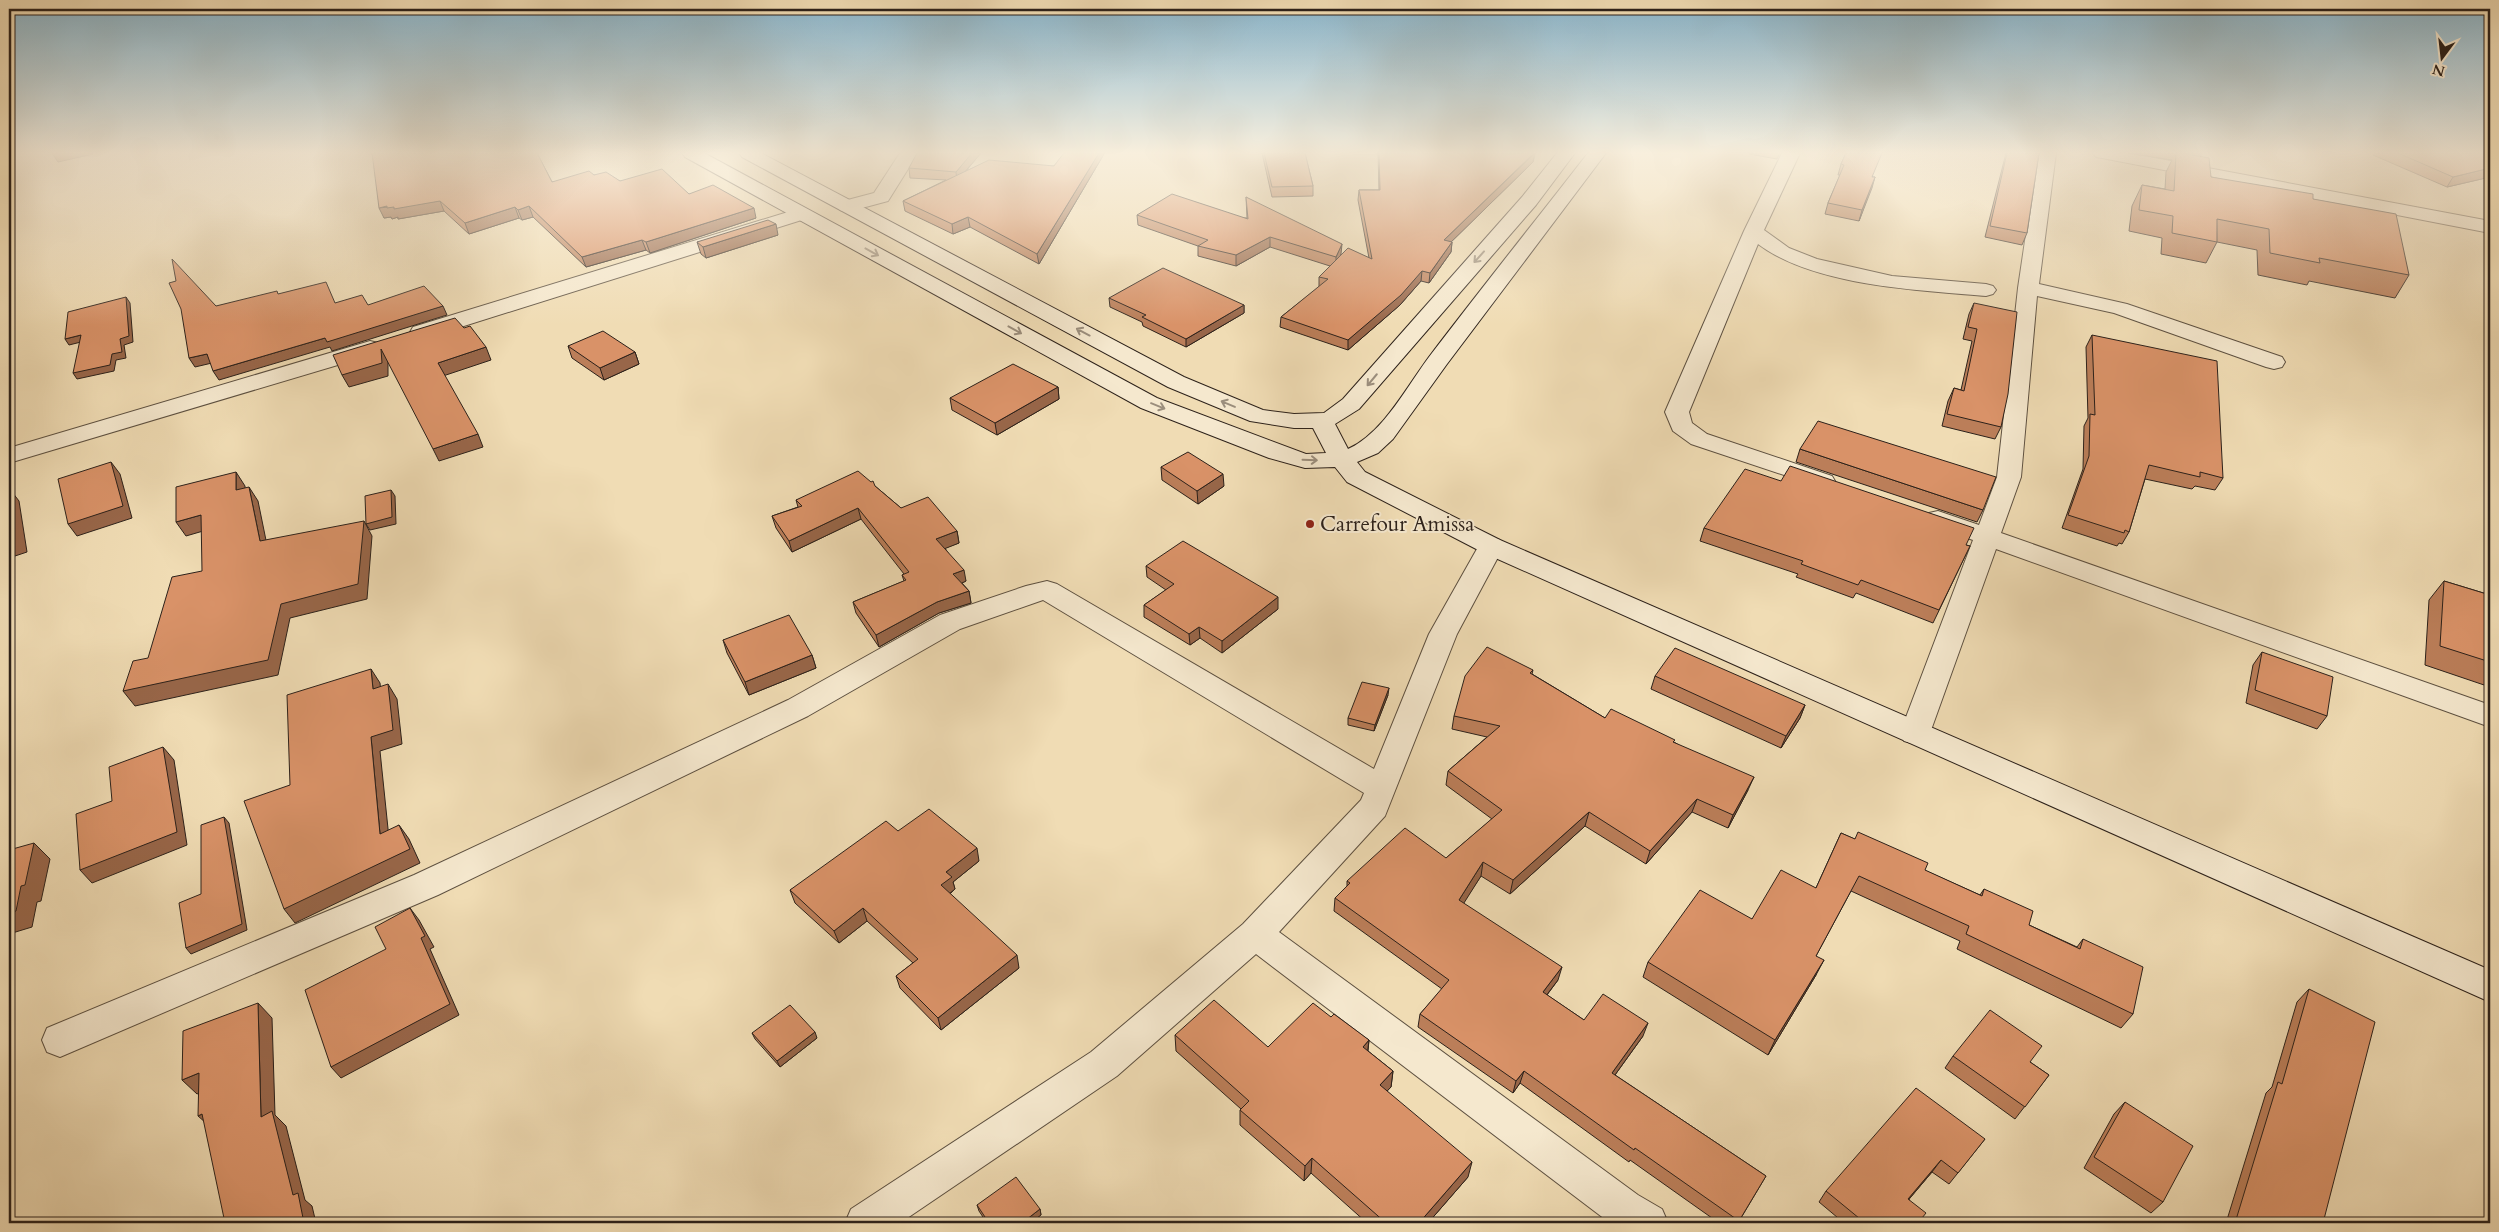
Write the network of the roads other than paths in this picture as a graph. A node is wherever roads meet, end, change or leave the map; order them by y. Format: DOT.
graph roads {
  1 [pos="795,210"];
  2 [pos="855,210"];
  3 [pos="1521,210"];
  4 [pos="1553,210"];
  5 [pos="1764,210"];
  6 [pos="2039,210"];
  7 [pos="2403,210"];
  8 [pos="801,214"];
  9 [pos="2490,227"];
  10 [pos="1754,231"];
  11 [pos="2028,288"];
  12 [pos="1986,290"];
  13 [pos="2274,362"];
  14 [pos="1321,421"];
  15 [pos="9,456"];
  16 [pos="1342,460"];
  17 [pos="1849,489"];
  18 [pos="1914,511"];
  19 [pos="1989,537"];
  20 [pos="1491,546"];
  21 [pos="2490,716"];
  22 [pos="1915,733"];
  23 [pos="1380,787"];
  24 [pos="1255,934"];
  25 [pos="2490,986"];
  26 [pos="60,1040"];
  27 [pos="865,1223"];
  28 [pos="1648,1223"];
  1 -- 8 [label="street"];
  14 -- 2 [label="street, one-way"];
  3 -- 14 [label="street, one-way"];
  4 -- 16 [label="street"];
  5 -- 10 [label="street"];
  6 -- 11 [label="street"];
  7 -- 9 [label="street"];
  8 -- 15 [label="street"];
  8 -- 16 [label="street, one-way"];
  10 -- 12 [label="street"];
  10 -- 17 [label="street"];
  11 -- 13 [label="street"];
  11 -- 19 [label="street"];
  14 -- 16 [label="street"];
  16 -- 20 [label="street"];
  18 -- 19 [label="street"];
  19 -- 21 [label="street"];
  19 -- 22 [label="street"];
  20 -- 22 [label="street"];
  20 -- 23 [label="street"];
  22 -- 25 [label="street"];
  23 -- 24 [label="street"];
  23 -- 26 [label="street"];
  24 -- 27 [label="street"];
  24 -- 28 [label="street"];
}
